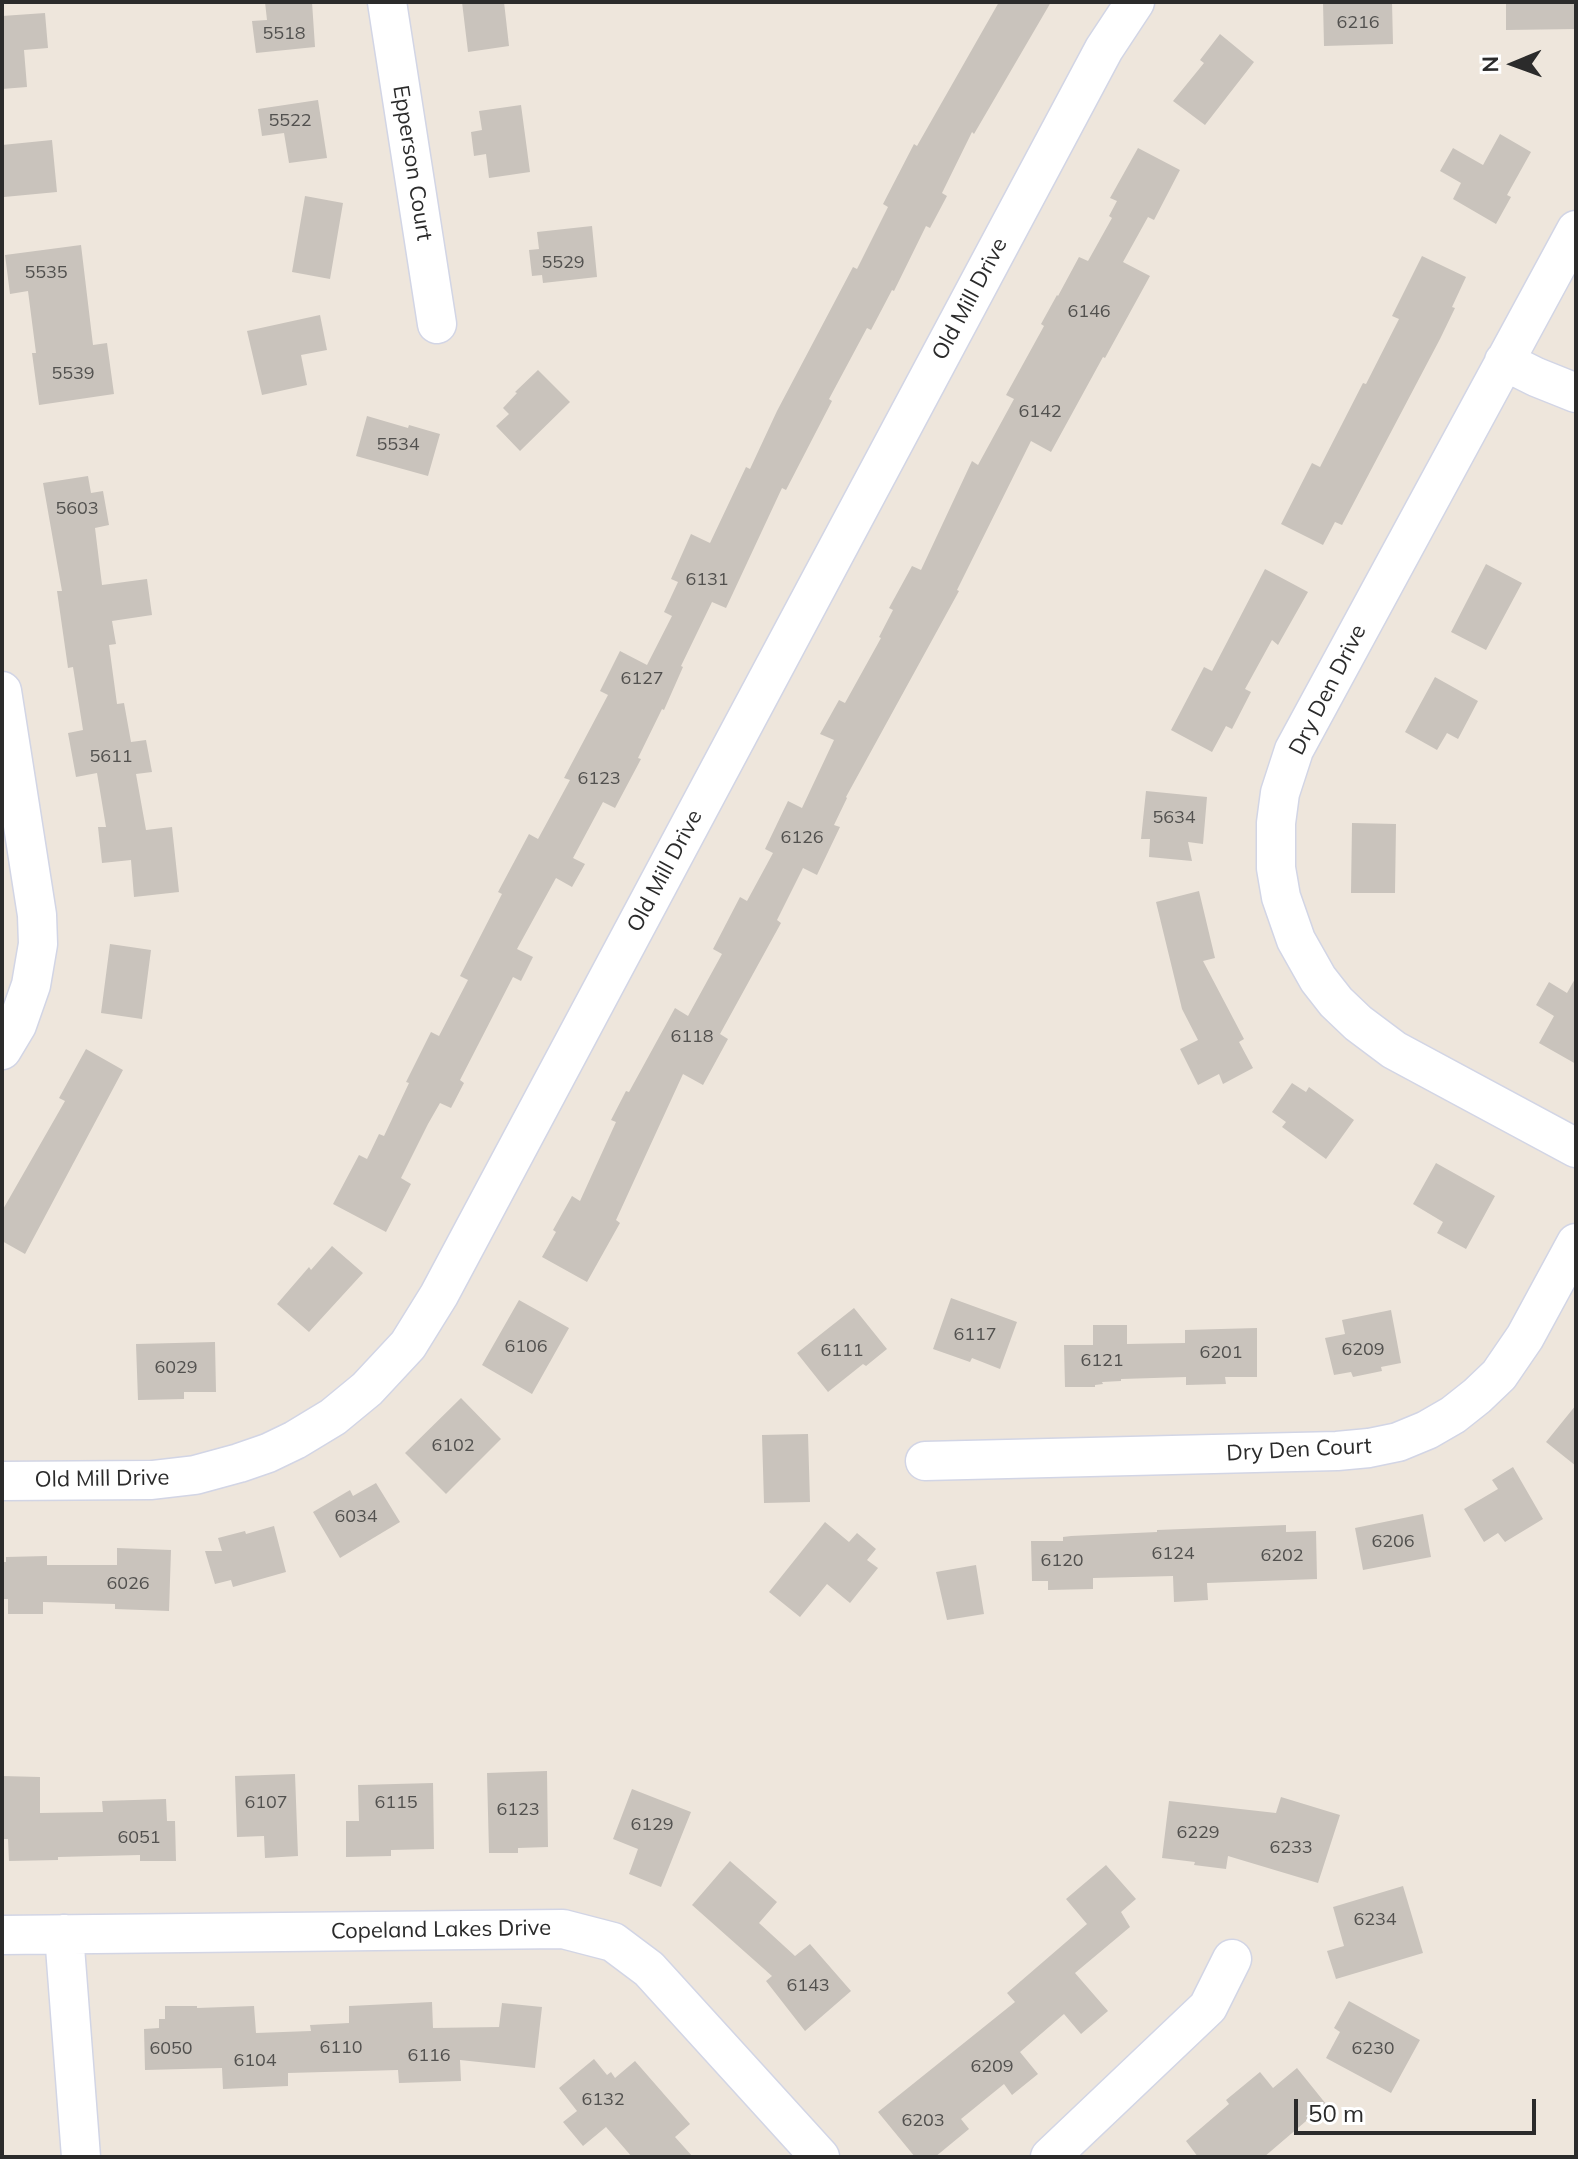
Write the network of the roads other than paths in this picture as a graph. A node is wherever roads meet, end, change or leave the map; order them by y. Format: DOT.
graph roads {
  1 [pos="387,2"];
  2 [pos="1135,2"];
  3 [pos="1576,230"];
  4 [pos="437,324"];
  5 [pos="1504,361"];
  6 [pos="1576,393"];
  7 [pos="2,691"];
  8 [pos="2,1050"];
  9 [pos="1576,1148"];
  10 [pos="1576,1243"];
  11 [pos="925,1461"];
  12 [pos="2,1481"];
  13 [pos="64,1934"];
  14 [pos="2,1935"];
  15 [pos="1232,1959"];
  16 [pos="81,2157"];
  17 [pos="820,2157"];
  18 [pos="1050,2157"];
  1 -- 4 [label="street, Epperson Court"];
  2 -- 12 [label="street, Old Mill Drive"];
  3 -- 5 [label="street, Dry Den Drive"];
  5 -- 6 [label="street"];
  5 -- 9 [label="street, Dry Den Drive"];
  7 -- 8 [label="street"];
  10 -- 11 [label="street, Dry Den Court"];
  13 -- 14 [label="street, Copeland Lakes Drive"];
  13 -- 16 [label="street"];
  13 -- 17 [label="street, Copeland Lakes Drive"];
  15 -- 18 [label="street"];
}
